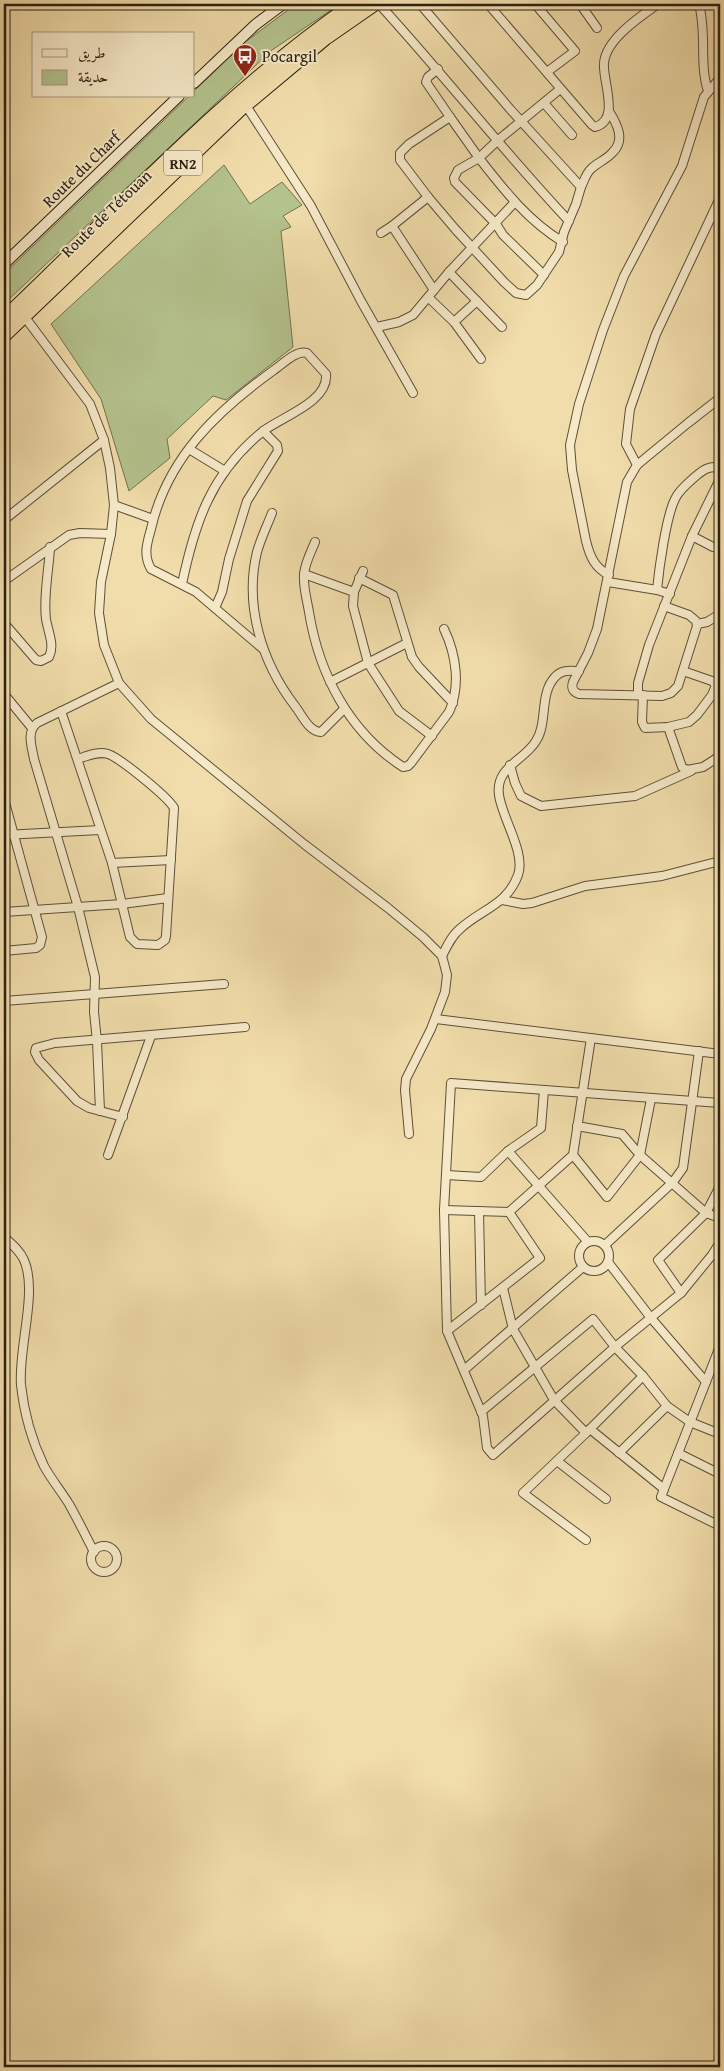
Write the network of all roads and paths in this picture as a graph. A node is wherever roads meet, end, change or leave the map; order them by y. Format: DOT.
graph roads {
  1 [pos="283,4"];
  2 [pos="354,4"];
  3 [pos="374,4"];
  4 [pos="380,4"];
  5 [pos="420,4"];
  6 [pos="488,4"];
  7 [pos="535,4"];
  8 [pos="580,4"];
  9 [pos="658,4"];
  10 [pos="700,4"];
  11 [pos="597,28"];
  12 [pos="438,69"];
  13 [pos="547,72"];
  14 [pos="720,78"];
  15 [pos="195,81"];
  16 [pos="559,90"];
  17 [pos="708,91"];
  18 [pos="177,98"];
  19 [pos="544,102"];
  20 [pos="245,104"];
  21 [pos="608,111"];
  22 [pos="450,116"];
  23 [pos="521,121"];
  24 [pos="572,135"];
  25 [pos="497,141"];
  26 [pos="480,158"];
  27 [pos="581,187"];
  28 [pos="428,197"];
  29 [pos="720,198"];
  30 [pos="515,202"];
  31 [pos="569,221"];
  32 [pos="496,224"];
  33 [pos="392,226"];
  34 [pos="381,233"];
  35 [pos="563,242"];
  36 [pos="474,248"];
  37 [pos="4,264"];
  38 [pos="450,272"];
  39 [pos="544,275"];
  40 [pos="434,290"];
  41 [pos="429,298"];
  42 [pos="477,301"];
  43 [pos="24,316"];
  44 [pos="4,319"];
  45 [pos="454,322"];
  46 [pos="376,327"];
  47 [pos="502,327"];
  48 [pos="4,335"];
  49 [pos="481,359"];
  50 [pos="413,393"];
  51 [pos="720,398"];
  52 [pos="263,431"];
  53 [pos="104,440"];
  54 [pos="189,449"];
  55 [pos="638,465"];
  56 [pos="720,468"];
  57 [pos="225,471"];
  58 [pos="720,479"];
  59 [pos="114,505"];
  60 [pos="272,513"];
  61 [pos="4,520"];
  62 [pos="153,520"];
  63 [pos="111,534"];
  64 [pos="692,536"];
  65 [pos="315,542"];
  66 [pos="50,548"];
  67 [pos="720,548"];
  68 [pos="304,574"];
  69 [pos="609,578"];
  70 [pos="4,581"];
  71 [pos="182,584"];
  72 [pos="658,590"];
  73 [pos="354,592"];
  74 [pos="670,594"];
  75 [pos="664,606"];
  76 [pos="215,608"];
  77 [pos="720,614"];
  78 [pos="697,624"];
  79 [pos="5,625"];
  80 [pos="444,629"];
  81 [pos="407,643"];
  82 [pos="263,649"];
  83 [pos="368,663"];
  84 [pos="683,670"];
  85 [pos="580,671"];
  86 [pos="330,682"];
  87 [pos="119,683"];
  88 [pos="4,694"];
  89 [pos="641,695"];
  90 [pos="453,703"];
  91 [pos="344,709"];
  92 [pos="62,711"];
  93 [pos="668,727"];
  94 [pos="32,728"];
  95 [pos="432,736"];
  96 [pos="720,756"];
  97 [pos="78,759"];
  98 [pos="510,765"];
  99 [pos="690,771"];
  100 [pos="4,799"];
  101 [pos="100,830"];
  102 [pos="56,833"];
  103 [pos="4,835"];
  104 [pos="13,835"];
  105 [pos="171,860"];
  106 [pos="720,861"];
  107 [pos="112,863"];
  108 [pos="168,898"];
  109 [pos="502,900"];
  110 [pos="122,904"];
  111 [pos="78,907"];
  112 [pos="34,910"];
  113 [pos="4,912"];
  114 [pos="4,952"];
  115 [pos="442,956"];
  116 [pos="224,984"];
  117 [pos="94,993"];
  118 [pos="4,1000"];
  119 [pos="436,1020"];
  120 [pos="245,1027"];
  121 [pos="151,1036"];
  122 [pos="591,1038"];
  123 [pos="97,1041"];
  124 [pos="698,1052"];
  125 [pos="720,1054"];
  126 [pos="544,1090"];
  127 [pos="582,1093"];
  128 [pos="651,1099"];
  129 [pos="692,1102"];
  130 [pos="720,1103"];
  131 [pos="100,1111"];
  132 [pos="123,1117"];
  133 [pos="577,1126"];
  134 [pos="409,1134"];
  135 [pos="508,1151"];
  136 [pos="108,1155"];
  137 [pos="573,1155"];
  138 [pos="640,1155"];
  139 [pos="446,1175"];
  140 [pos="673,1182"];
  141 [pos="538,1186"];
  142 [pos="720,1186"];
  143 [pos="444,1210"];
  144 [pos="479,1211"];
  145 [pos="509,1212"];
  146 [pos="706,1213"];
  147 [pos="720,1218"];
  148 [pos="4,1237"];
  149 [pos="588,1242"];
  150 [pos="720,1242"];
  151 [pos="605,1246"];
  152 [pos="608,1262"];
  153 [pos="583,1267"];
  154 [pos="503,1288"];
  155 [pos="681,1293"];
  156 [pos="481,1305"];
  157 [pos="650,1318"];
  158 [pos="513,1328"];
  159 [pos="447,1332"];
  160 [pos="720,1346"];
  161 [pos="615,1347"];
  162 [pos="536,1368"];
  163 [pos="464,1370"];
  164 [pos="643,1376"];
  165 [pos="706,1382"];
  166 [pos="554,1400"];
  167 [pos="667,1406"];
  168 [pos="481,1412"];
  169 [pos="690,1422"];
  170 [pos="588,1431"];
  171 [pos="720,1434"];
  172 [pos="619,1453"];
  173 [pos="678,1453"];
  174 [pos="557,1460"];
  175 [pos="720,1474"];
  176 [pos="664,1489"];
  177 [pos="606,1499"];
  178 [pos="720,1526"];
  179 [pos="586,1540"];
  180 [pos="94,1552"];
  1 -- 15 [label="street"];
  2 -- 44 [label="highway, Route de Tétouan / RN2"];
  3 -- 20 [label="highway, Route de Tétouan / RN2"];
  4 -- 12 [label="street"];
  5 -- 23 [label="street"];
  6 -- 13 [label="street"];
  7 -- 13 [label="street"];
  8 -- 11 [label="street"];
  9 -- 21 [label="street"];
  10 -- 17 [label="street"];
  12 -- 22 [label="street"];
  12 -- 25 [label="street"];
  13 -- 16 [label="street"];
  14 -- 17 [label="street"];
  16 -- 19 [label="street"];
  16 -- 21 [label="street"];
  17 -- 69 [label="street"];
  18 -- 37 [label="street, Route du Charf"];
  19 -- 23 [label="street"];
  19 -- 24 [label="street"];
  20 -- 43 [label="highway, Route de Tétouan / RN2"];
  20 -- 46 [label="street"];
  21 -- 27 [label="street"];
  22 -- 26 [label="street"];
  22 -- 28 [label="street"];
  23 -- 25 [label="street"];
  23 -- 27 [label="street"];
  25 -- 26 [label="street"];
  25 -- 31 [label="street"];
  26 -- 30 [label="street"];
  26 -- 32 [label="street"];
  27 -- 31 [label="street"];
  28 -- 33 [label="street"];
  28 -- 36 [label="street"];
  29 -- 55 [label="street"];
  30 -- 32 [label="street"];
  30 -- 35 [label="street"];
  31 -- 35 [label="street"];
  32 -- 36 [label="street"];
  32 -- 39 [label="street"];
  33 -- 34 [label="street"];
  33 -- 40 [label="street"];
  35 -- 39 [label="street"];
  36 -- 38 [label="street"];
  36 -- 39 [label="street"];
  38 -- 40 [label="street"];
  38 -- 42 [label="street"];
  40 -- 41 [label="street"];
  41 -- 45 [label="street"];
  41 -- 46 [label="street"];
  42 -- 45 [label="street"];
  42 -- 47 [label="street"];
  43 -- 48 [label="highway, Route de Tétouan / RN2"];
  43 -- 53 [label="street"];
  45 -- 49 [label="street"];
  46 -- 50 [label="street"];
  51 -- 55 [label="street"];
  52 -- 54 [label="street"];
  52 -- 57 [label="street"];
  52 -- 76 [label="street"];
  53 -- 59 [label="street"];
  53 -- 61 [label="street"];
  54 -- 57 [label="street"];
  54 -- 62 [label="street"];
  55 -- 69 [label="street"];
  56 -- 72 [label="street"];
  57 -- 71 [label="street"];
  58 -- 64 [label="street"];
  59 -- 62 [label="street"];
  59 -- 63 [label="street"];
  60 -- 82 [label="street"];
  62 -- 71 [label="street"];
  63 -- 66 [label="street"];
  63 -- 87 [label="street"];
  64 -- 67 [label="street"];
  64 -- 74 [label="street"];
  65 -- 68 [label="street"];
  66 -- 70 [label="street"];
  66 -- 79 [label="street"];
  68 -- 73 [label="street"];
  68 -- 86 [label="street"];
  69 -- 72 [label="street"];
  69 -- 85 [label="street"];
  71 -- 76 [label="street"];
  72 -- 74 [label="street"];
  73 -- 81 [label="street"];
  73 -- 83 [label="street"];
  74 -- 75 [label="street"];
  75 -- 78 [label="street"];
  75 -- 89 [label="street"];
  76 -- 82 [label="street"];
  77 -- 78 [label="street"];
  78 -- 84 [label="street"];
  80 -- 90 [label="street"];
  81 -- 83 [label="street"];
  81 -- 90 [label="street"];
  82 -- 91 [label="street"];
  83 -- 86 [label="street"];
  83 -- 95 [label="street"];
  84 -- 89 [label="street"];
  84 -- 93 [label="street"];
  85 -- 89 [label="street"];
  85 -- 98 [label="street"];
  86 -- 91 [label="street"];
  87 -- 92 [label="street"];
  87 -- 115 [label="street"];
  88 -- 94 [label="street"];
  89 -- 93 [label="street"];
  90 -- 95 [label="street"];
  91 -- 95 [label="street"];
  92 -- 94 [label="street"];
  92 -- 97 [label="street"];
  93 -- 99 [label="street"];
  94 -- 102 [label="street"];
  96 -- 99 [label="street"];
  97 -- 101 [label="street"];
  97 -- 105 [label="street"];
  98 -- 99 [label="street"];
  98 -- 109 [label="street"];
  100 -- 104 [label="street"];
  101 -- 102 [label="street"];
  101 -- 107 [label="street"];
  102 -- 104 [label="street"];
  102 -- 111 [label="street"];
  103 -- 104 [label="street"];
  104 -- 112 [label="street"];
  105 -- 107 [label="street"];
  105 -- 108 [label="street"];
  106 -- 109 [label="street"];
  107 -- 110 [label="street"];
  108 -- 110 [label="street"];
  108 -- 110 [label="street"];
  109 -- 115 [label="street"];
  110 -- 111 [label="street"];
  111 -- 112 [label="street"];
  111 -- 117 [label="street"];
  112 -- 113 [label="street"];
  112 -- 114 [label="street"];
  115 -- 119 [label="street"];
  116 -- 117 [label="street"];
  117 -- 118 [label="street"];
  117 -- 123 [label="street"];
  119 -- 122 [label="street"];
  119 -- 134 [label="street"];
  120 -- 121 [label="street"];
  121 -- 123 [label="street"];
  121 -- 132 [label="street"];
  122 -- 124 [label="street"];
  122 -- 127 [label="street"];
  123 -- 131 [label="street"];
  123 -- 131 [label="street"];
  124 -- 125 [label="street"];
  124 -- 129 [label="street"];
  126 -- 127 [label="street"];
  126 -- 135 [label="street"];
  126 -- 139 [label="street"];
  127 -- 128 [label="street"];
  127 -- 133 [label="street"];
  128 -- 129 [label="street"];
  128 -- 138 [label="street"];
  129 -- 130 [label="street"];
  129 -- 140 [label="street"];
  131 -- 132 [label="street"];
  132 -- 136 [label="street"];
  133 -- 137 [label="street"];
  133 -- 138 [label="street"];
  135 -- 139 [label="street"];
  135 -- 141 [label="street"];
  137 -- 138 [label="street"];
  137 -- 141 [label="street"];
  138 -- 140 [label="street"];
  139 -- 143 [label="street"];
  140 -- 146 [label="street"];
  140 -- 151 [label="street"];
  141 -- 145 [label="street"];
  141 -- 149 [label="street"];
  142 -- 146 [label="street"];
  143 -- 144 [label="street"];
  143 -- 159 [label="street"];
  144 -- 145 [label="street"];
  144 -- 156 [label="street"];
  145 -- 154 [label="street"];
  146 -- 147 [label="street"];
  146 -- 155 [label="street"];
  148 -- 180 [label="street"];
  149 -- 151 [label="street"];
  149 -- 153 [label="street"];
  150 -- 155 [label="street"];
  151 -- 152 [label="street"];
  152 -- 153 [label="street"];
  152 -- 157 [label="street"];
  153 -- 158 [label="street"];
  154 -- 156 [label="street"];
  154 -- 158 [label="street"];
  155 -- 157 [label="street"];
  156 -- 159 [label="street"];
  157 -- 161 [label="street"];
  157 -- 165 [label="street"];
  158 -- 162 [label="street"];
  158 -- 163 [label="street"];
  159 -- 163 [label="street"];
  160 -- 165 [label="street"];
  161 -- 162 [label="street"];
  161 -- 164 [label="street"];
  161 -- 166 [label="street"];
  162 -- 166 [label="street"];
  162 -- 168 [label="street"];
  163 -- 168 [label="street"];
  164 -- 167 [label="street"];
  164 -- 170 [label="street"];
  165 -- 169 [label="street"];
  166 -- 168 [label="street"];
  166 -- 170 [label="street"];
  167 -- 169 [label="street"];
  167 -- 172 [label="street"];
  169 -- 171 [label="street"];
  169 -- 173 [label="street"];
  170 -- 172 [label="street"];
  170 -- 174 [label="street"];
  172 -- 176 [label="street"];
  173 -- 175 [label="street"];
  173 -- 176 [label="street"];
  174 -- 177 [label="street"];
  174 -- 179 [label="street"];
  176 -- 178 [label="street"];
}
